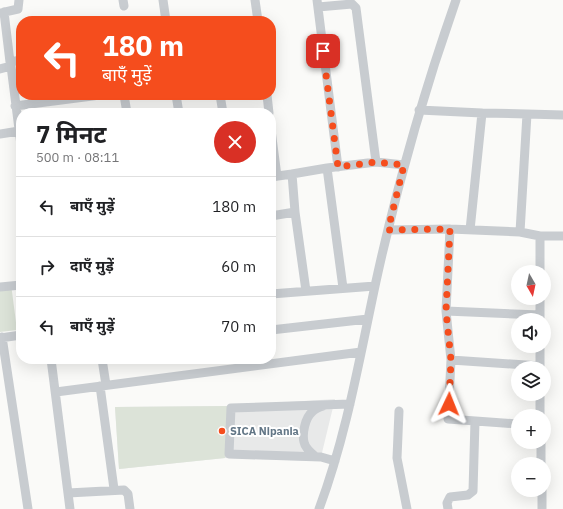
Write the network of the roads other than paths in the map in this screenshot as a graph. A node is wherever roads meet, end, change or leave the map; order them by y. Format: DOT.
graph roads {
  1 [pos="19,0"];
  2 [pos="163,0"];
  3 [pos="255,0"];
  4 [pos="456,0"];
  5 [pos="317,4"];
  6 [pos="2,12"];
  7 [pos="165,16"];
  8 [pos="257,16"];
  9 [pos="16,62"];
  10 [pos="10,64"];
  11 [pos="0,69"];
  12 [pos="61,100"];
  13 [pos="15,106"];
  14 [pos="419,110"];
  15 [pos="16,112"];
  16 [pos="482,113"];
  17 [pos="527,114"];
  18 [pos="563,115"];
  19 [pos="16,132"];
  20 [pos="0,134"];
  21 [pos="376,162"];
  22 [pos="404,165"];
  23 [pos="338,167"];
  24 [pos="327,168"];
  25 [pos="292,174"];
  26 [pos="276,176"];
  27 [pos="295,212"];
  28 [pos="276,215"];
  29 [pos="450,229"];
  30 [pos="388,230"];
  31 [pos="470,230"];
  32 [pos="520,232"];
  33 [pos="540,236"];
  34 [pos="563,236"];
  35 [pos="540,265"];
  36 [pos="16,285"];
  37 [pos="375,286"];
  38 [pos="0,287"];
  39 [pos="343,288"];
  40 [pos="306,291"];
  41 [pos="276,294"];
  42 [pos="446,311"];
  43 [pos="511,315"];
  44 [pos="368,319"];
  45 [pos="276,329"];
  46 [pos="16,336"];
  47 [pos="1,338"];
  48 [pos="361,352"];
  49 [pos="451,360"];
  50 [pos="276,363"];
  51 [pos="52,364"];
  52 [pos="102,364"];
  53 [pos="270,364"];
  54 [pos="511,365"];
  55 [pos="103,386"];
  56 [pos="56,392"];
  57 [pos="326,404"];
  58 [pos="350,404"];
  59 [pos="399,411"];
  60 [pos="475,421"];
  61 [pos="511,424"];
  62 [pos="316,457"];
  63 [pos="335,461"];
  64 [pos="114,489"];
  65 [pos="68,493"];
  66 [pos="542,497"];
  67 [pos="28,509"];
  68 [pos="70,509"];
  69 [pos="130,509"];
  70 [pos="319,509"];
  71 [pos="407,509"];
  72 [pos="448,509"];
  73 [pos="542,509"];
  1 -- 6 [label="street"];
  2 -- 7 [label="street"];
  3 -- 8 [label="street"];
  4 -- 14 [label="street"];
  5 -- 21 [label="street"];
  5 -- 23 [label="street"];
  6 -- 10 [label="street"];
  9 -- 10 [label="street"];
  10 -- 11 [label="street"];
  10 -- 13 [label="street"];
  12 -- 13 [label="street"];
  13 -- 15 [label="street"];
  14 -- 16 [label="street"];
  14 -- 22 [label="street"];
  16 -- 17 [label="street"];
  16 -- 31 [label="street"];
  17 -- 18 [label="street"];
  17 -- 32 [label="street"];
  19 -- 20 [label="street"];
  21 -- 22 [label="street"];
  21 -- 23 [label="street"];
  22 -- 30 [label="street"];
  23 -- 24 [label="street"];
  24 -- 25 [label="street"];
  24 -- 39 [label="street"];
  25 -- 26 [label="street"];
  25 -- 27 [label="street"];
  27 -- 28 [label="street"];
  27 -- 40 [label="street"];
  29 -- 30 [label="street"];
  29 -- 31 [label="street"];
  29 -- 42 [label="street"];
  30 -- 37 [label="street"];
  31 -- 32 [label="street"];
  32 -- 33 [label="street"];
  33 -- 34 [label="street"];
  33 -- 35 [label="street"];
  36 -- 38 [label="street"];
  37 -- 39 [label="street"];
  37 -- 44 [label="street"];
  39 -- 40 [label="street"];
  40 -- 41 [label="street"];
  42 -- 43 [label="street"];
  42 -- 49 [label="street"];
  44 -- 45 [label="street"];
  44 -- 48 [label="street"];
  46 -- 47 [label="street"];
  47 -- 67 [label="street"];
  48 -- 50 [label="street"];
  48 -- 58 [label="street"];
  49 -- 54 [label="street"];
  49 -- 60 [label="street"];
  51 -- 56 [label="street"];
  52 -- 55 [label="street"];
  53 -- 55 [label="street"];
  55 -- 56 [label="street"];
  55 -- 64 [label="street"];
  56 -- 65 [label="street"];
  57 -- 58 [label="street"];
  57 -- 62 [label="street"];
  57 -- 62 [label="street"];
  58 -- 63 [label="street"];
  59 -- 71 [label="street"];
  60 -- 61 [label="street"];
  60 -- 72 [label="street"];
  62 -- 63 [label="street"];
  63 -- 70 [label="street"];
  64 -- 65 [label="street"];
  64 -- 69 [label="street"];
  65 -- 68 [label="street"];
  66 -- 73 [label="street"];
}
